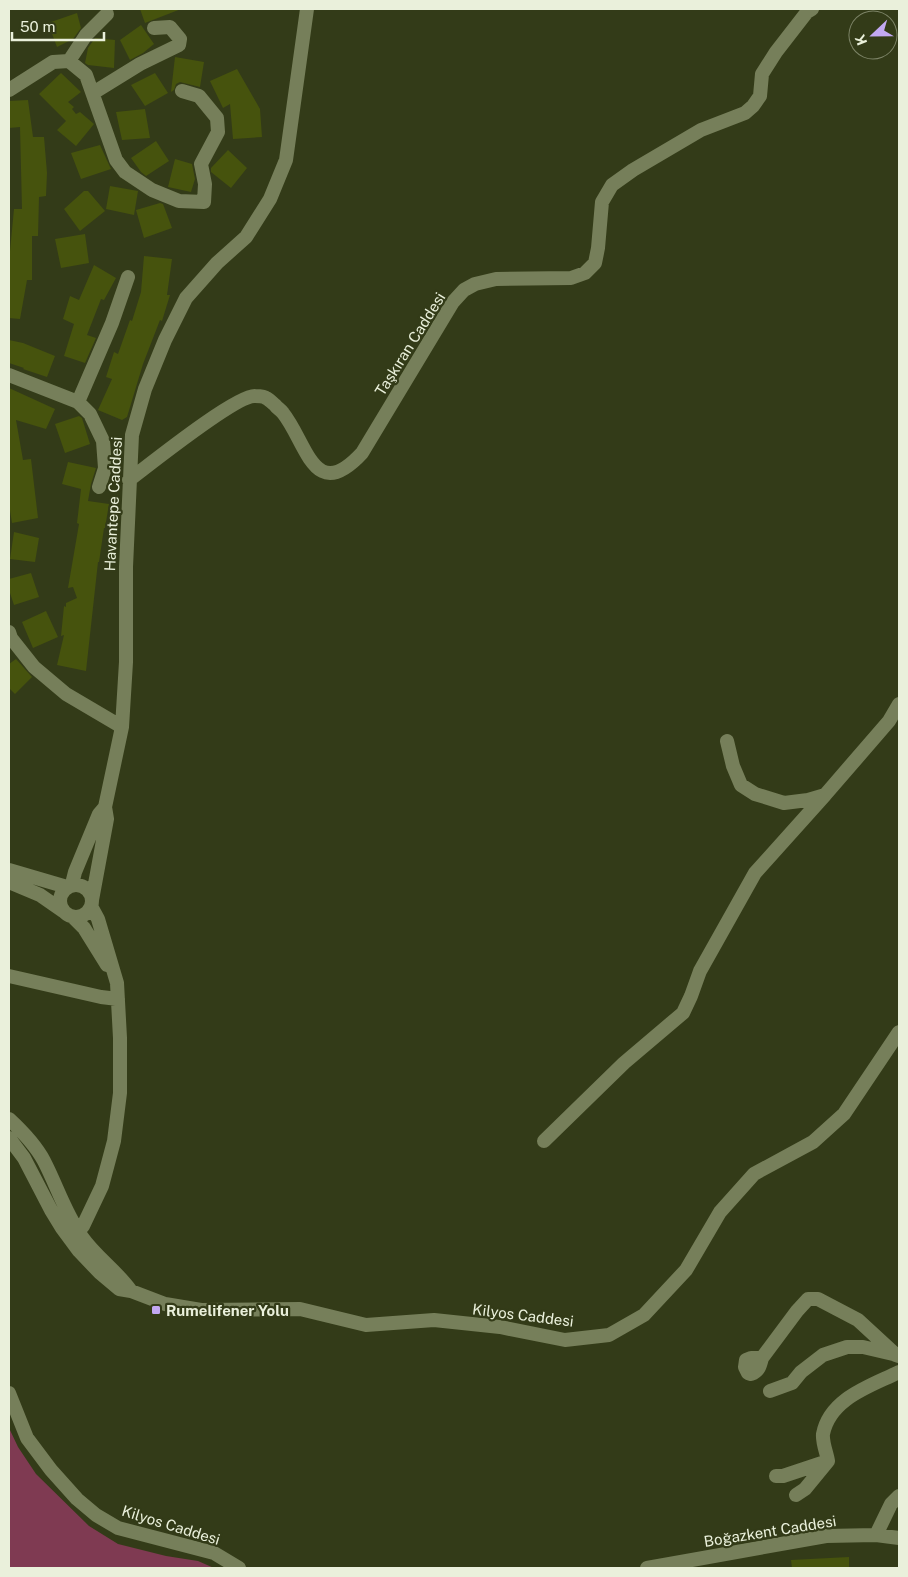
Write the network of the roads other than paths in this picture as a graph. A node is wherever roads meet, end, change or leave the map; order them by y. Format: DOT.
graph roads {
  1 [pos="307,9"];
  2 [pos="812,9"];
  3 [pos="107,14"];
  4 [pos="154,28"];
  5 [pos="69,61"];
  6 [pos="9,90"];
  7 [pos="182,91"];
  8 [pos="93,93"];
  9 [pos="128,277"];
  10 [pos="9,375"];
  11 [pos="78,402"];
  12 [pos="129,480"];
  13 [pos="99,487"];
  14 [pos="9,632"];
  15 [pos="899,704"];
  16 [pos="122,727"];
  17 [pos="727,741"];
  18 [pos="826,795"];
  19 [pos="106,807"];
  20 [pos="9,870"];
  21 [pos="9,882"];
  22 [pos="69,885"];
  23 [pos="92,903"];
  24 [pos="68,914"];
  25 [pos="113,971"];
  26 [pos="9,976"];
  27 [pos="118,999"];
  28 [pos="899,1032"];
  29 [pos="9,1120"];
  30 [pos="9,1138"];
  31 [pos="544,1141"];
  32 [pos="74,1235"];
  33 [pos="898,1355"];
  34 [pos="762,1358"];
  35 [pos="899,1372"];
  36 [pos="770,1391"];
  37 [pos="9,1393"];
  38 [pos="828,1462"];
  39 [pos="776,1476"];
  40 [pos="796,1495"];
  41 [pos="896,1502"];
  42 [pos="876,1535"];
  43 [pos="899,1538"];
  44 [pos="239,1568"];
  45 [pos="647,1568"];
  1 -- 12 [label="street, Havantepe Caddesi"];
  2 -- 12 [label="street, Taşkıran Caddesi"];
  3 -- 5 [label="street"];
  4 -- 8 [label="street"];
  5 -- 6 [label="street"];
  5 -- 8 [label="street"];
  7 -- 8 [label="street"];
  9 -- 11 [label="street"];
  10 -- 11 [label="street"];
  11 -- 13 [label="street"];
  12 -- 16 [label="street, Havantepe Caddesi"];
  14 -- 16 [label="street"];
  15 -- 18 [label="street"];
  16 -- 19 [label="street, Havantepe Caddesi"];
  17 -- 18 [label="street"];
  18 -- 31 [label="street"];
  19 -- 22 [label="street, Havantepe Caddesi"];
  19 -- 23 [label="street, Havantepe Caddesi"];
  20 -- 22 [label="street"];
  21 -- 24 [label="street"];
  22 -- 23 [label="street"];
  22 -- 24 [label="street"];
  23 -- 24 [label="street"];
  23 -- 25 [label="street"];
  24 -- 25 [label="street"];
  25 -- 27 [label="street"];
  26 -- 27 [label="street"];
  27 -- 32 [label="street"];
  28 -- 32 [label="street, Kilyos Caddesi"];
  29 -- 32 [label="street, Kilyos Caddesi"];
  30 -- 32 [label="street, Kilyos Caddesi"];
  33 -- 34 [label="street"];
  33 -- 36 [label="street"];
  35 -- 38 [label="street"];
  37 -- 44 [label="street, Kilyos Caddesi"];
  38 -- 39 [label="street"];
  38 -- 40 [label="street"];
  41 -- 42 [label="street"];
  42 -- 43 [label="street, Boğazkent Caddesi"];
  42 -- 45 [label="street, Boğazkent Caddesi"];
}
